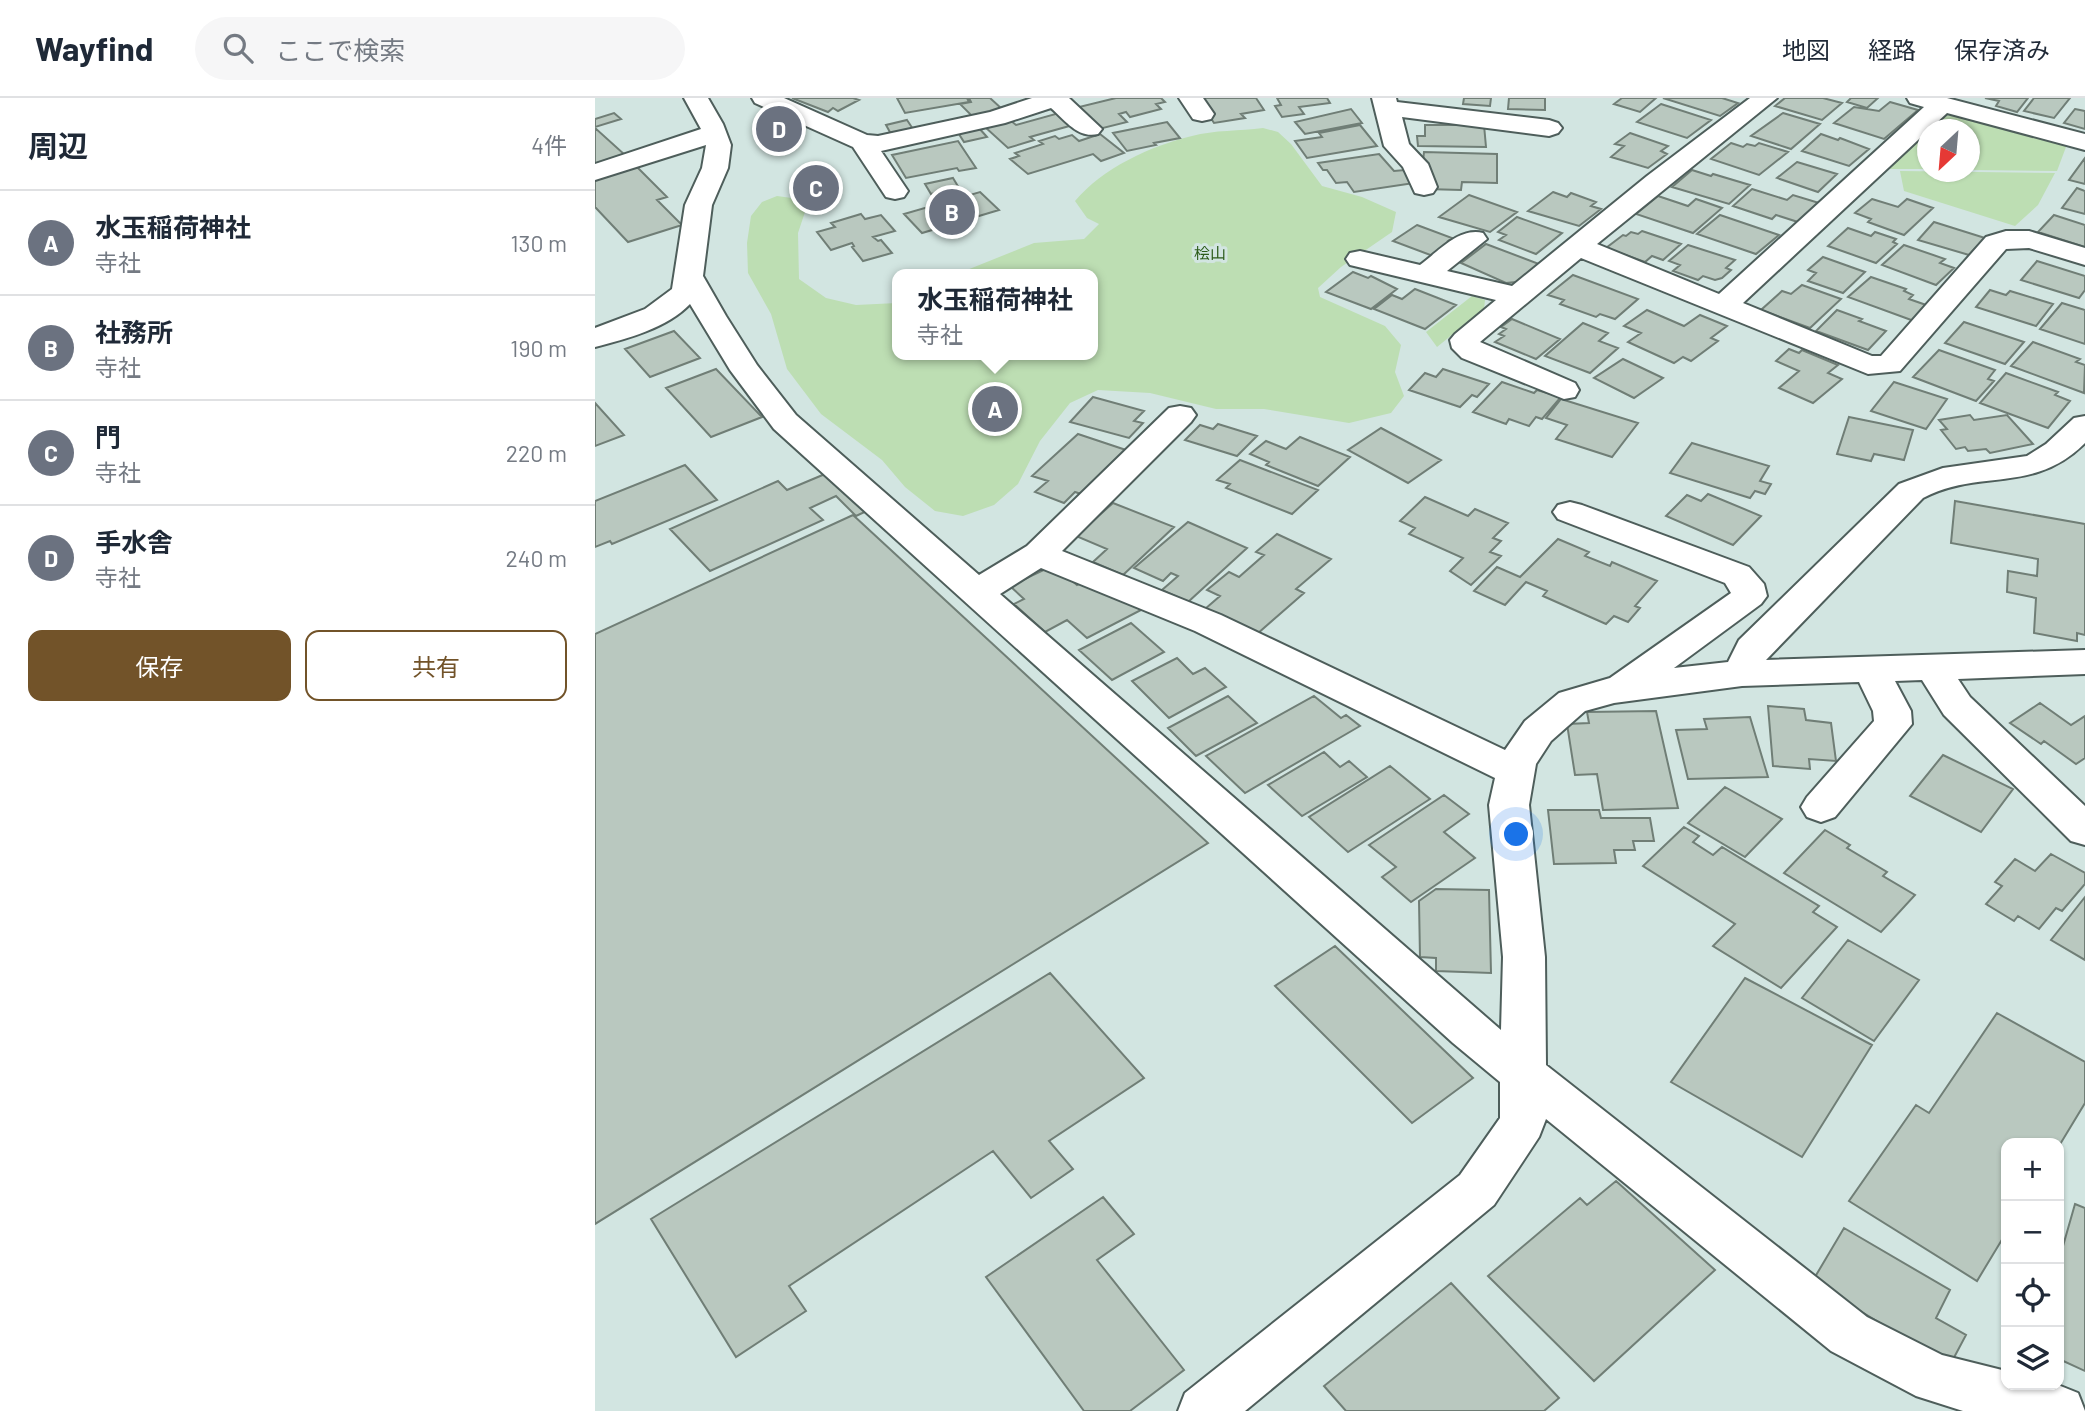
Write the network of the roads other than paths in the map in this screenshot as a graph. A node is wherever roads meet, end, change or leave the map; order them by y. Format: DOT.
graph roads {
  1 [pos="696,98"];
  2 [pos="764,98"];
  3 [pos="1055,98"];
  4 [pos="1765,98"];
  5 [pos="1930,101"];
  6 [pos="1386,103"];
  7 [pos="1549,128"];
  8 [pos="1089,129"];
  9 [pos="714,133"];
  10 [pos="862,142"];
  11 [pos="2085,142"];
  12 [pos="595,172"];
  13 [pos="1423,187"];
  14 [pos="895,191"];
  15 [pos="1473,239"];
  16 [pos="1577,246"];
  17 [pos="2085,257"];
  18 [pos="1360,259"];
  19 [pos="1425,274"];
  20 [pos="691,278"];
  21 [pos="1517,296"];
  22 [pos="1724,305"];
  23 [pos="595,338"];
  24 [pos="1564,390"];
  25 [pos="1180,415"];
  26 [pos="2085,425"];
  27 [pos="1570,512"];
  28 [pos="1039,554"];
  29 [pos="976,593"];
  30 [pos="2085,662"];
  31 [pos="1931,665"];
  32 [pos="1870,668"];
  33 [pos="1742,673"];
  34 [pos="1619,690"];
  35 [pos="1516,772"];
  36 [pos="1821,807"];
  37 [pos="2085,830"];
  38 [pos="1524,1076"];
  39 [pos="1204,1411"];
  40 [pos="2059,1411"];
  1 -- 9 [label="street"];
  2 -- 10 [label="street"];
  3 -- 8 [label="street"];
  3 -- 10 [label="street"];
  4 -- 16 [label="street"];
  5 -- 11 [label="street"];
  5 -- 22 [label="street"];
  6 -- 7 [label="street"];
  6 -- 13 [label="street"];
  9 -- 12 [label="street"];
  9 -- 20 [label="street"];
  10 -- 14 [label="street"];
  15 -- 19 [label="street"];
  16 -- 21 [label="street"];
  16 -- 22 [label="street"];
  17 -- 22 [label="street"];
  18 -- 19 [label="street"];
  19 -- 21 [label="street"];
  20 -- 23 [label="street"];
  20 -- 29 [label="street"];
  21 -- 24 [label="street"];
  25 -- 28 [label="street"];
  26 -- 33 [label="street"];
  27 -- 34 [label="street"];
  28 -- 29 [label="street"];
  28 -- 35 [label="street"];
  29 -- 38 [label="street"];
  30 -- 31 [label="street"];
  31 -- 32 [label="street"];
  31 -- 37 [label="street"];
  32 -- 33 [label="street"];
  32 -- 36 [label="street"];
  33 -- 34 [label="street"];
  34 -- 35 [label="street"];
  35 -- 38 [label="street"];
  38 -- 39 [label="street"];
  38 -- 40 [label="street"];
}
